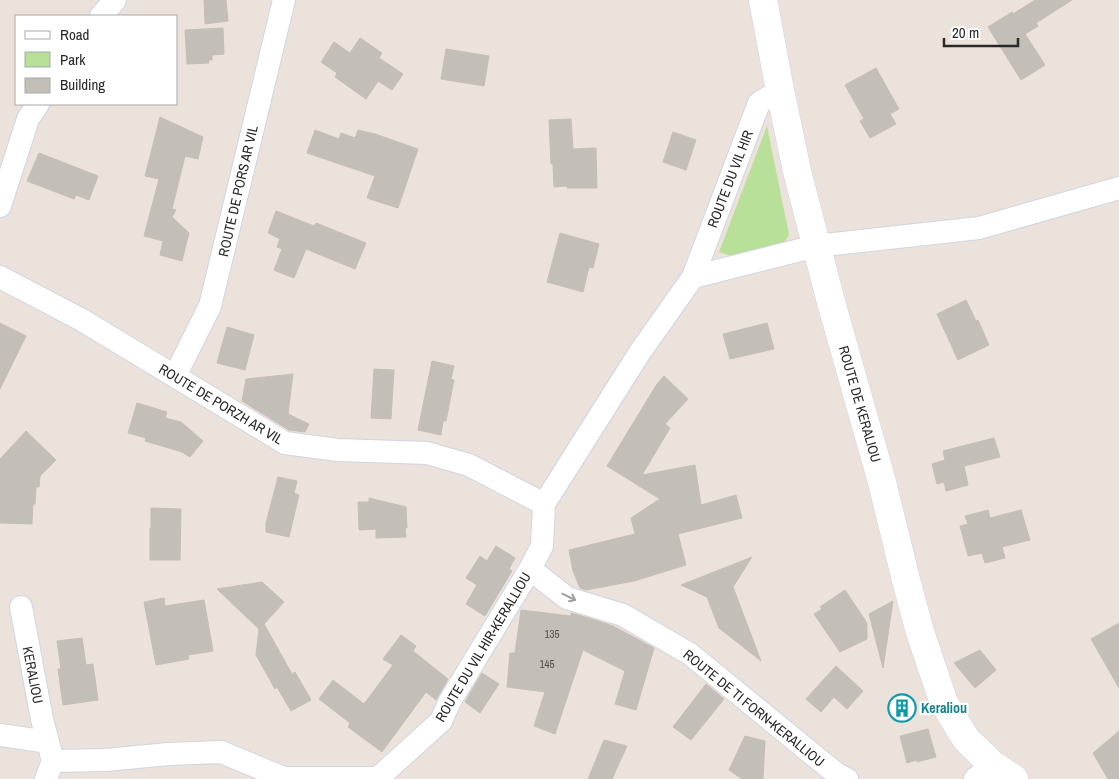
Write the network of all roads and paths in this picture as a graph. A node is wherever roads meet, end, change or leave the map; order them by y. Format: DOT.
graph roads {
  1 [pos="115,0"];
  2 [pos="284,0"];
  3 [pos="763,0"];
  4 [pos="102,15"];
  5 [pos="780,90"];
  6 [pos="37,105"];
  7 [pos="1119,188"];
  8 [pos="0,206"];
  9 [pos="816,246"];
  10 [pos="0,277"];
  11 [pos="693,277"];
  12 [pos="175,376"];
  13 [pos="544,504"];
  14 [pos="530,569"];
  15 [pos="21,607"];
  16 [pos="0,735"];
  17 [pos="49,761"];
  18 [pos="994,774"];
  19 [pos="284,779"];
  20 [pos="847,779"];
  1 -- 4 [label="street"];
  2 -- 12 [label="street, ROUTE DE PORS AR VIL"];
  3 -- 5 [label="street, ROUTE DE KERALIOU"];
  5 -- 9 [label="street, ROUTE DE KERALIOU"];
  5 -- 11 [label="street, ROUTE DU VIL HIR"];
  6 -- 8 [label="street"];
  7 -- 9 [label="street"];
  9 -- 11 [label="street"];
  9 -- 18 [label="street, ROUTE DE KERALIOU"];
  10 -- 12 [label="street, ROUTE DE PORZH AR VIL"];
  11 -- 13 [label="street, ROUTE DU VIL HIR-KERALLIOU"];
  12 -- 13 [label="street, ROUTE DE PORZH AR VIL"];
  13 -- 14 [label="street, ROUTE DU VIL HIR-KERALLIOU"];
  14 -- 19 [label="street, ROUTE DU VIL HIR-KERALLIOU"];
  14 -- 20 [label="street, ROUTE DE TI FORN-KERALLIOU, one-way"];
  15 -- 17 [label="street, KERALIOU"];
  16 -- 17 [label="street"];
  17 -- 19 [label="street, ROUTE DU VIL HIR-KERALLIOU"];
}
